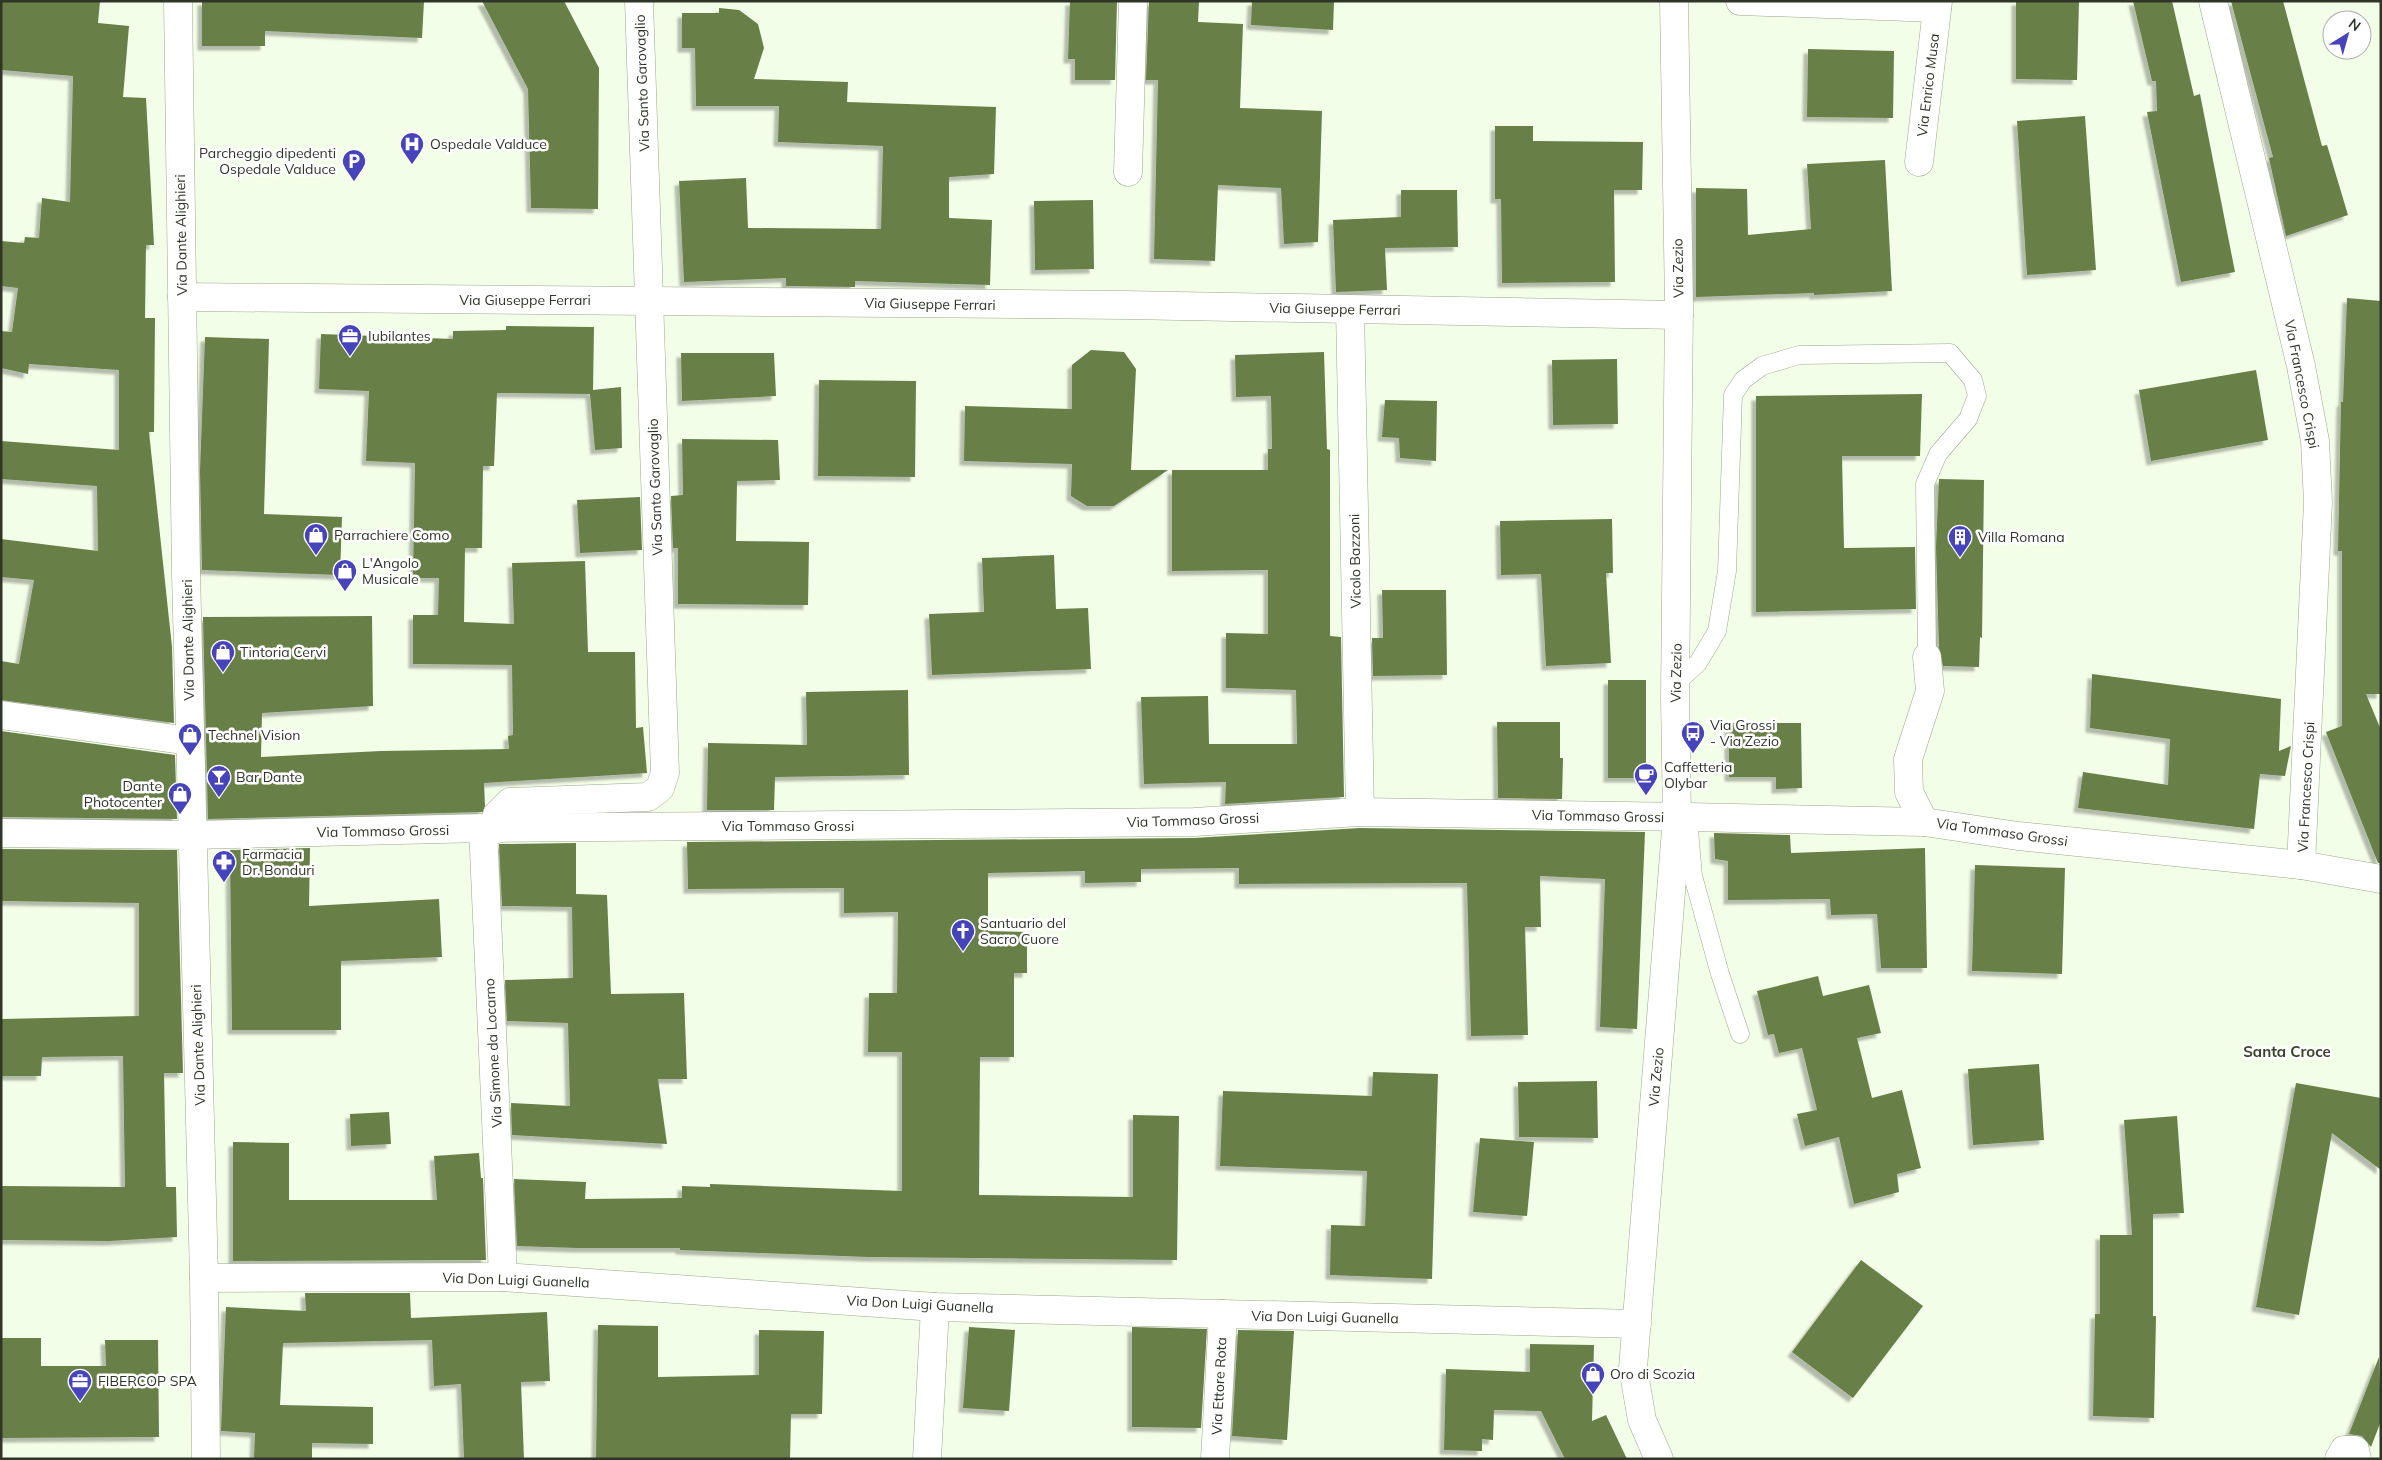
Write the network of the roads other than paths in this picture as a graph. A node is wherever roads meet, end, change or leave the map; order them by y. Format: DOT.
graph roads {
  1 [pos="178,1"];
  2 [pos="639,1"];
  3 [pos="1133,1"];
  4 [pos="1674,1"];
  5 [pos="1740,1"];
  6 [pos="2213,1"];
  7 [pos="1938,4"];
  8 [pos="1920,162"];
  9 [pos="1128,172"];
  10 [pos="182,297"];
  11 [pos="649,301"];
  12 [pos="1350,309"];
  13 [pos="1679,315"];
  14 [pos="1927,657"];
  15 [pos="1676,682"];
  16 [pos="1,715"];
  17 [pos="190,741"];
  18 [pos="1360,812"];
  19 [pos="1682,817"];
  20 [pos="1924,822"];
  21 [pos="490,829"];
  22 [pos="1,833"];
  23 [pos="192,835"];
  24 [pos="2302,865"];
  25 [pos="2381,879"];
  26 [pos="1740,1034"];
  27 [pos="503,1277"];
  28 [pos="204,1278"];
  29 [pos="935,1307"];
  30 [pos="1223,1314"];
  31 [pos="1636,1324"];
  32 [pos="206,1459"];
  33 [pos="927,1459"];
  34 [pos="1215,1459"];
  35 [pos="1658,1459"];
  36 [pos="2339,1459"];
  37 [pos="2357,1459"];
  1 -- 10 [label="street, Via Dante Alighieri"];
  2 -- 11 [label="street, Via Santo Garovaglio"];
  3 -- 9 [label="street"];
  4 -- 13 [label="street, Via Zezio"];
  5 -- 7 [label="street, Via Enrico Musa"];
  6 -- 24 [label="street, Via Francesco Crispi"];
  7 -- 8 [label="street, Via Enrico Musa"];
  10 -- 11 [label="street, Via Giuseppe Ferrari"];
  10 -- 17 [label="street, Via Dante Alighieri"];
  11 -- 12 [label="street, Via Giuseppe Ferrari"];
  11 -- 21 [label="street, Via Santo Garovaglio"];
  12 -- 13 [label="street, Via Giuseppe Ferrari"];
  12 -- 18 [label="street, Vicolo Bazzoni"];
  13 -- 15 [label="street, Via Zezio"];
  14 -- 15 [label="lane"];
  14 -- 20 [label="street"];
  15 -- 19 [label="street, Via Zezio"];
  16 -- 17 [label="street"];
  17 -- 23 [label="street, Via Dante Alighieri"];
  18 -- 19 [label="street, Via Tommaso Grossi"];
  18 -- 21 [label="street, Via Tommaso Grossi"];
  19 -- 20 [label="street, Via Tommaso Grossi"];
  19 -- 26 [label="lane"];
  19 -- 31 [label="street, Via Zezio"];
  20 -- 24 [label="street, Via Tommaso Grossi"];
  21 -- 23 [label="street, Via Tommaso Grossi"];
  21 -- 27 [label="street, Via Simone da Locarno"];
  22 -- 23 [label="street, Via Tommaso Grossi"];
  23 -- 28 [label="street, Via Dante Alighieri"];
  24 -- 25 [label="street, Via Tommaso Grossi"];
  27 -- 28 [label="street, Via Don Luigi Guanella"];
  27 -- 29 [label="street, Via Don Luigi Guanella"];
  28 -- 32 [label="street, Via Dante Alighieri"];
  29 -- 30 [label="street, Via Don Luigi Guanella"];
  29 -- 33 [label="street"];
  30 -- 31 [label="street, Via Don Luigi Guanella"];
  30 -- 34 [label="street, Via Ettore Rota"];
  31 -- 35 [label="street, Via Zezio"];
  36 -- 37 [label="street"];
}
